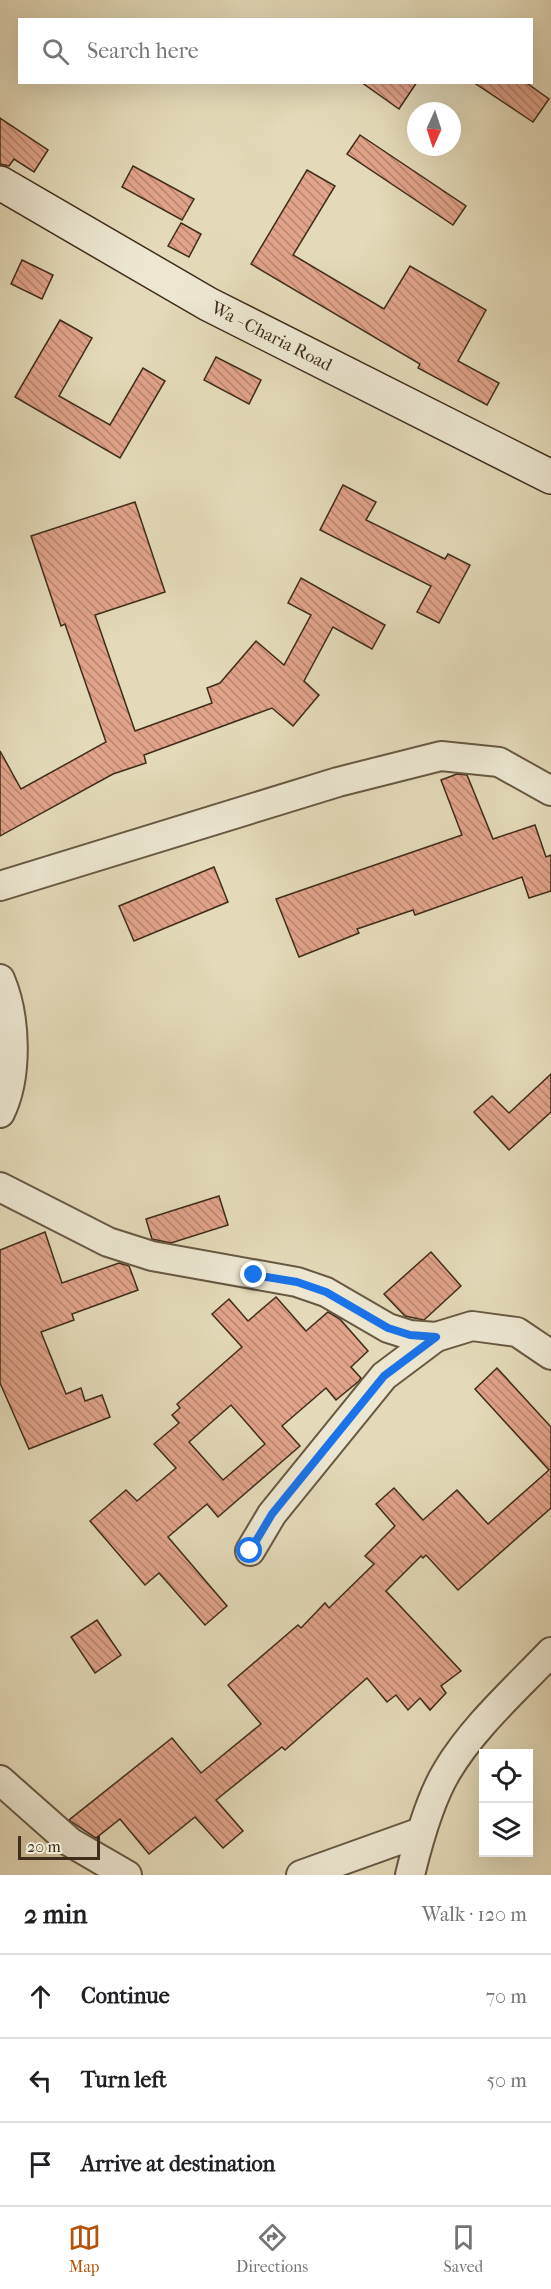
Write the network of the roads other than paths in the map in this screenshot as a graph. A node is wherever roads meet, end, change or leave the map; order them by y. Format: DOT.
graph roads {
  1 [pos="0,183"];
  2 [pos="551,477"];
  3 [pos="551,791"];
  4 [pos="0,886"];
  5 [pos="0,979"];
  6 [pos="0,1113"];
  7 [pos="0,1187"];
  8 [pos="436,1337"];
  9 [pos="551,1355"];
  10 [pos="250,1551"];
  11 [pos="551,1652"];
  12 [pos="0,1780"];
  13 [pos="421,1832"];
  14 [pos="127,1875"];
  15 [pos="301,1875"];
  16 [pos="410,1875"];
  1 -- 2 [label="street, Wa - Charia Road"];
  3 -- 4 [label="street"];
  5 -- 6 [label="street"];
  7 -- 8 [label="street"];
  8 -- 9 [label="street"];
  8 -- 10 [label="street"];
  11 -- 13 [label="street"];
  12 -- 14 [label="street"];
  13 -- 15 [label="street"];
  13 -- 16 [label="street"];
}
